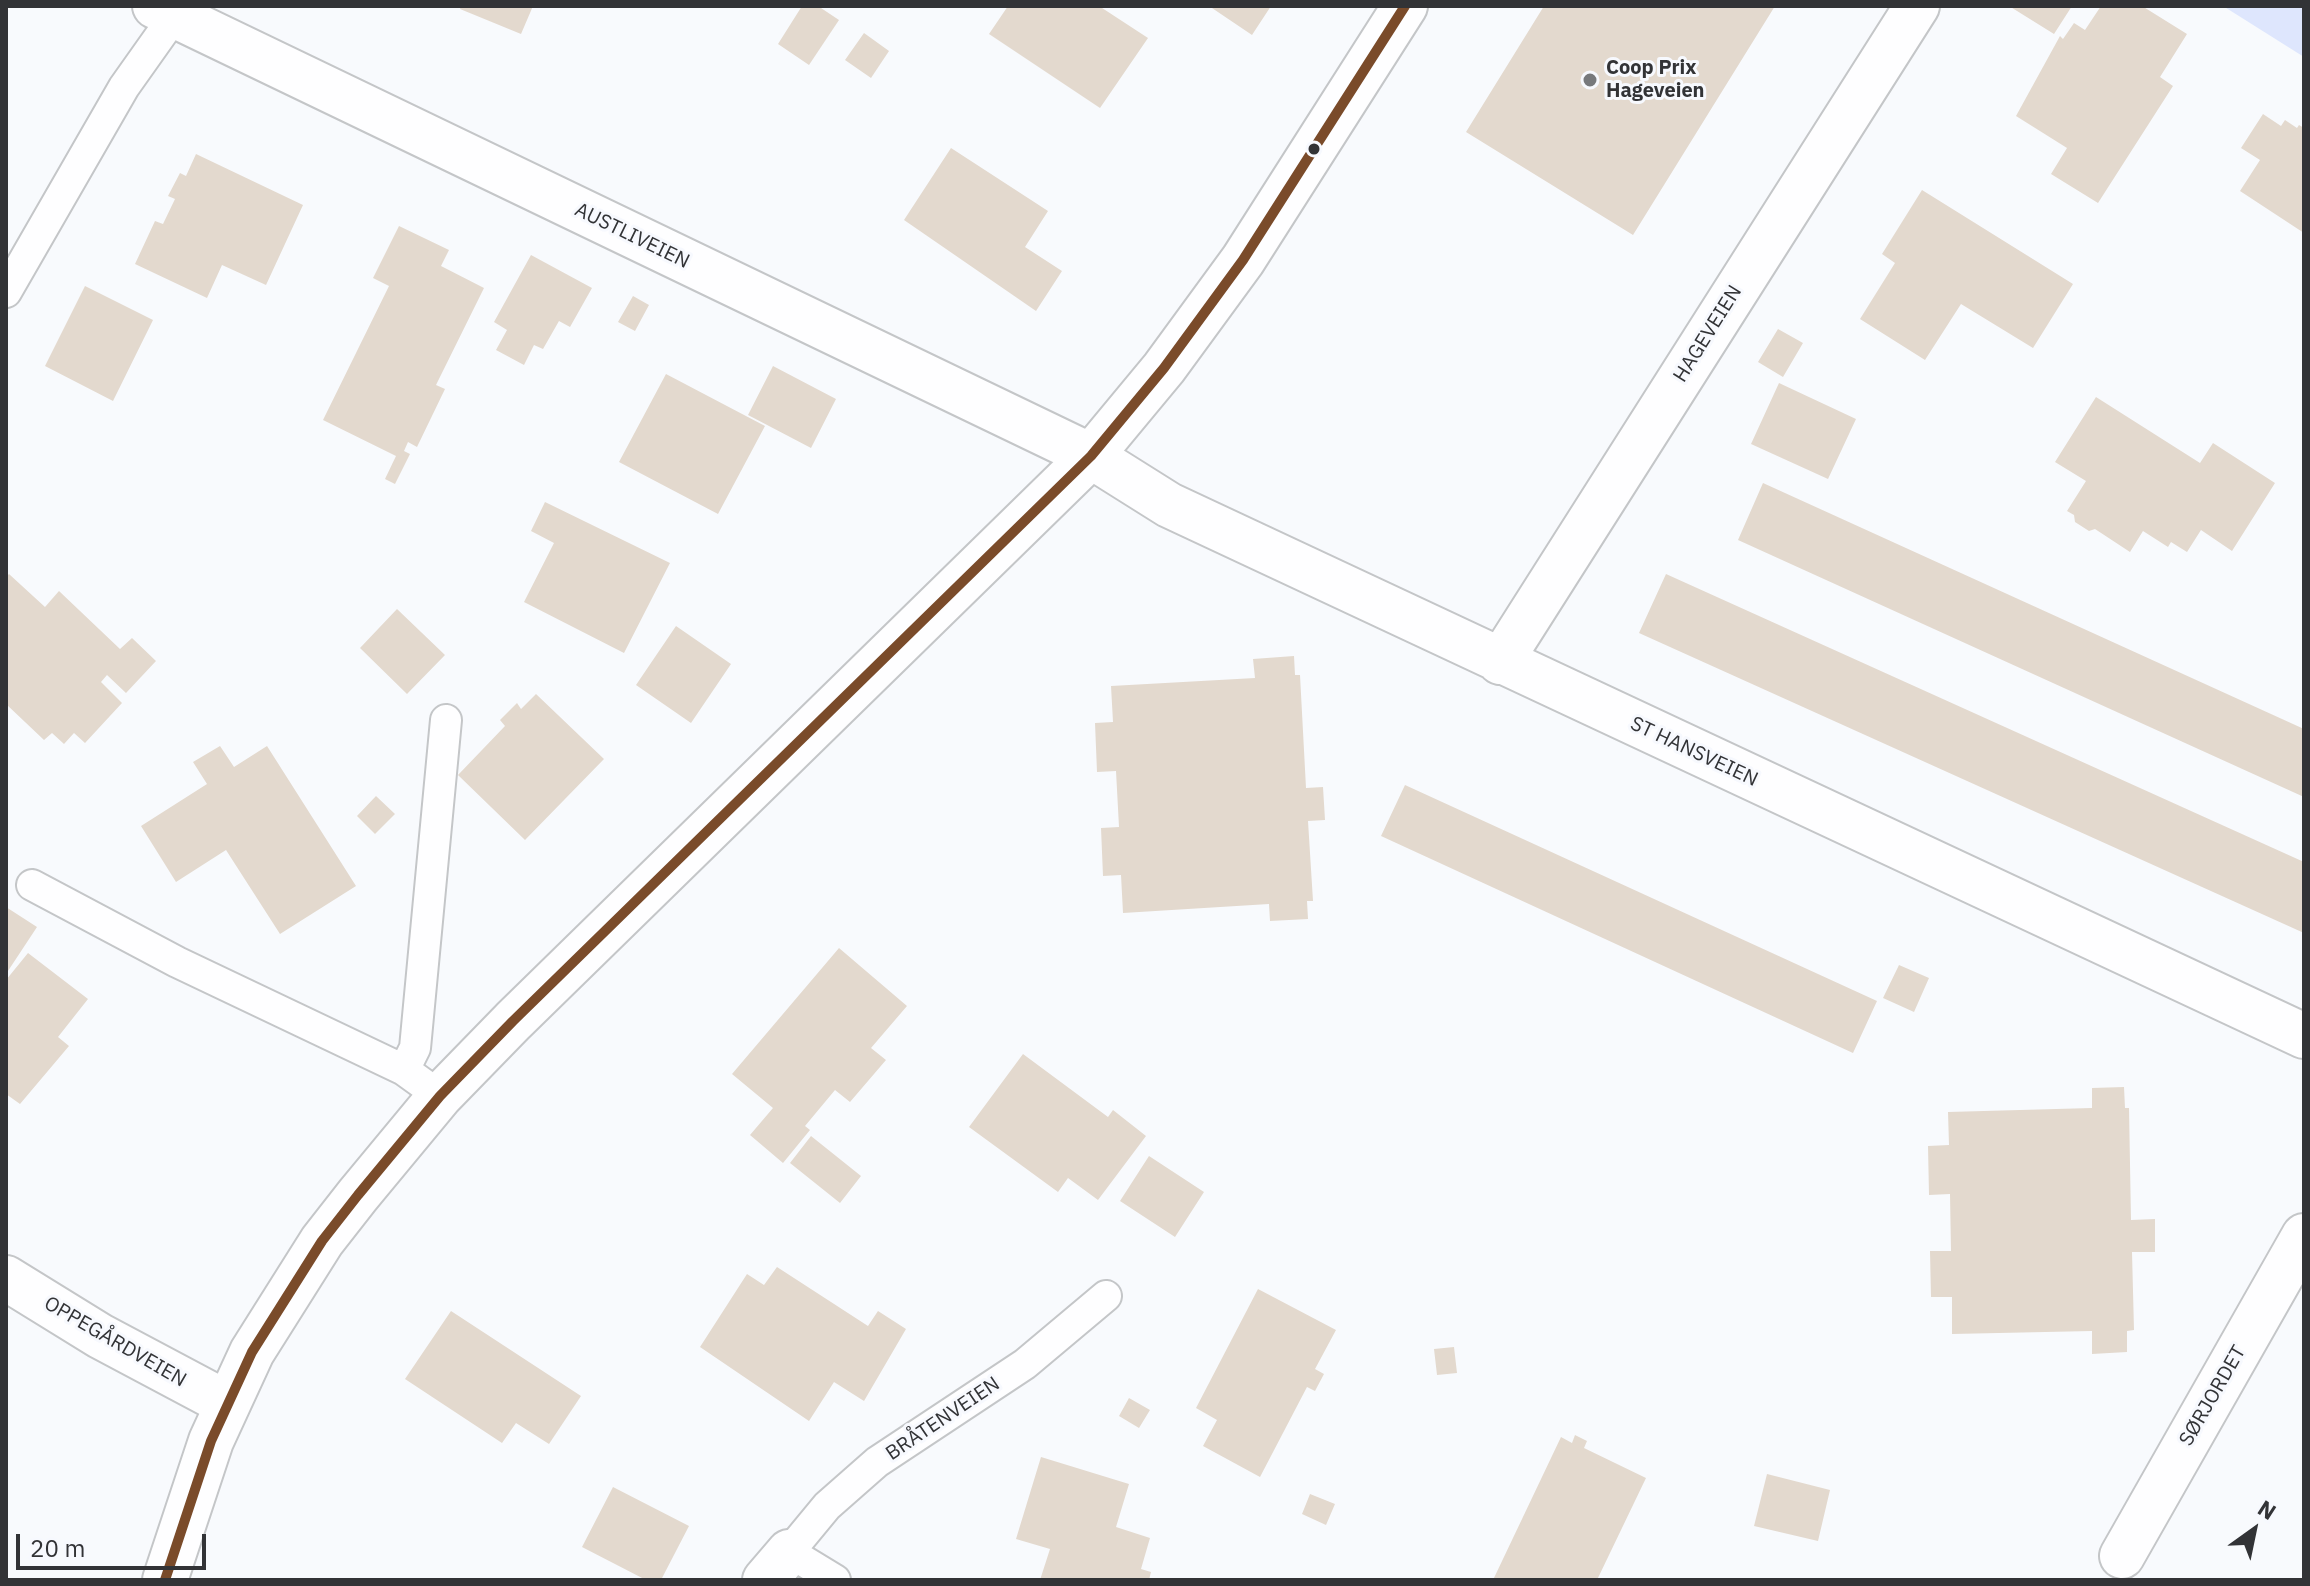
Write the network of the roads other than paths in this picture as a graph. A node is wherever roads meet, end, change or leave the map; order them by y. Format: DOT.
graph roads {
  1 [pos="1405,6"];
  2 [pos="1917,6"];
  3 [pos="170,9"];
  4 [pos="6,292"];
  5 [pos="1091,456"];
  6 [pos="1500,662"];
  7 [pos="446,720"];
  8 [pos="32,885"];
  9 [pos="2304,1036"];
  10 [pos="404,1070"];
  11 [pos="440,1096"];
  12 [pos="2304,1236"];
  13 [pos="6,1278"];
  14 [pos="1106,1296"];
  15 [pos="226,1403"];
  16 [pos="2122,1556"];
  17 [pos="777,1566"];
  18 [pos="165,1580"];
  19 [pos="835,1580"];
  1 -- 5 [label="street"];
  2 -- 6 [label="street, HAGEVEIEN"];
  3 -- 4 [label="lane, AUSTLIVEIEN"];
  3 -- 5 [label="street, AUSTLIVEIEN"];
  5 -- 6 [label="street, ST HANSVEIEN"];
  5 -- 11 [label="street"];
  6 -- 9 [label="street, ST HANSVEIEN"];
  7 -- 10 [label="lane"];
  8 -- 10 [label="lane"];
  10 -- 11 [label="lane"];
  11 -- 15 [label="street"];
  12 -- 16 [label="street, SØRJORDET"];
  13 -- 15 [label="street, OPPEGÅRDVEIEN"];
  14 -- 17 [label="lane, BRÅTENVEIEN"];
  15 -- 18 [label="street"];
  17 -- 19 [label="lane, BRÅTENVEIEN"];
}
